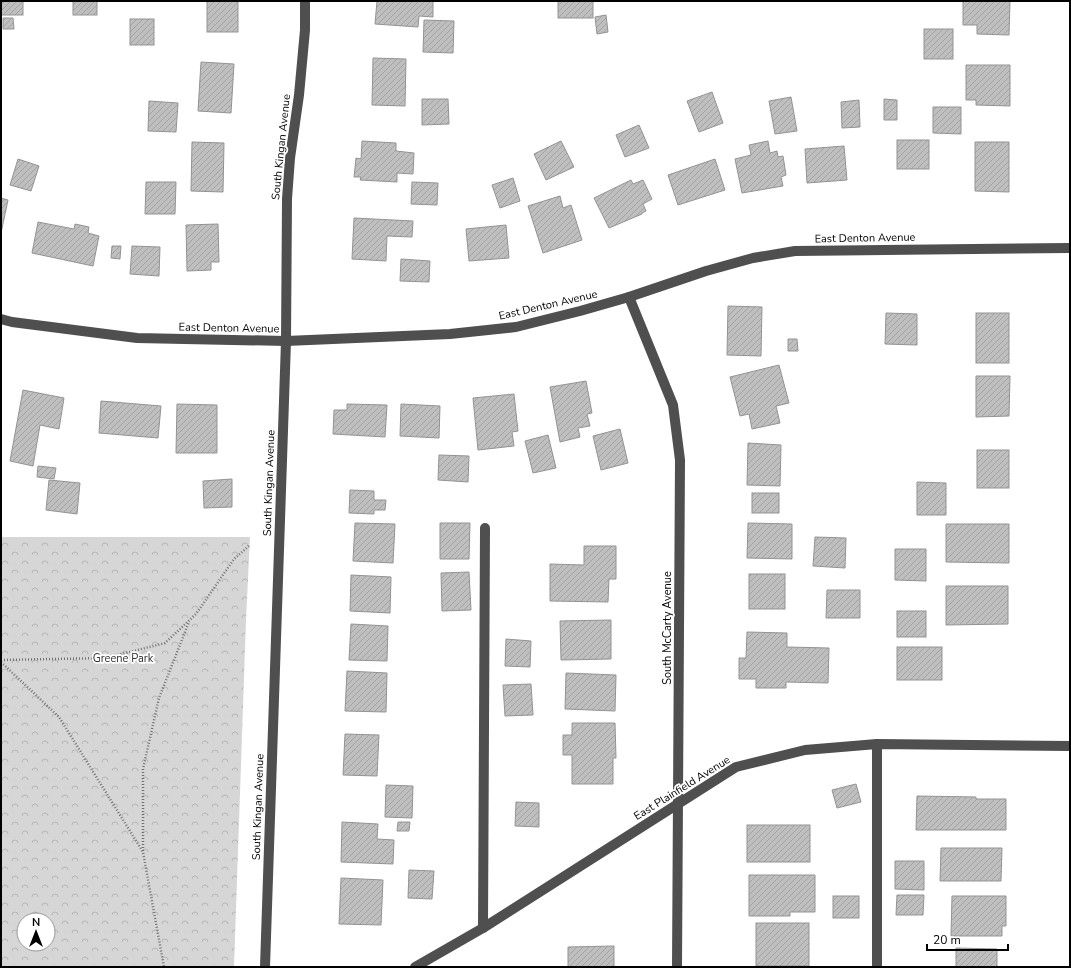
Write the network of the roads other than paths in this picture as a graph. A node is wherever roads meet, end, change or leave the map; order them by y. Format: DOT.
graph roads {
  1 [pos="305,1"];
  2 [pos="1070,248"];
  3 [pos="630,297"];
  4 [pos="1,319"];
  5 [pos="286,341"];
  6 [pos="485,528"];
  7 [pos="877,744"];
  8 [pos="1070,746"];
  9 [pos="678,803"];
  10 [pos="482,928"];
  11 [pos="265,967"];
  12 [pos="415,967"];
  13 [pos="677,967"];
  14 [pos="877,967"];
  1 -- 5 [label="street, South Kingan Avenue"];
  2 -- 3 [label="street, East Denton Avenue"];
  3 -- 5 [label="street, East Denton Avenue"];
  3 -- 9 [label="street, South McCarty Avenue"];
  4 -- 5 [label="street, East Denton Avenue"];
  5 -- 11 [label="street, South Kingan Avenue"];
  6 -- 10 [label="street"];
  7 -- 8 [label="street, East Plainfield Avenue"];
  7 -- 9 [label="street, East Plainfield Avenue"];
  7 -- 14 [label="street"];
  9 -- 10 [label="street, East Plainfield Avenue"];
  9 -- 13 [label="street, South McCarty Avenue"];
  10 -- 12 [label="street, East Plainfield Avenue"];
}
